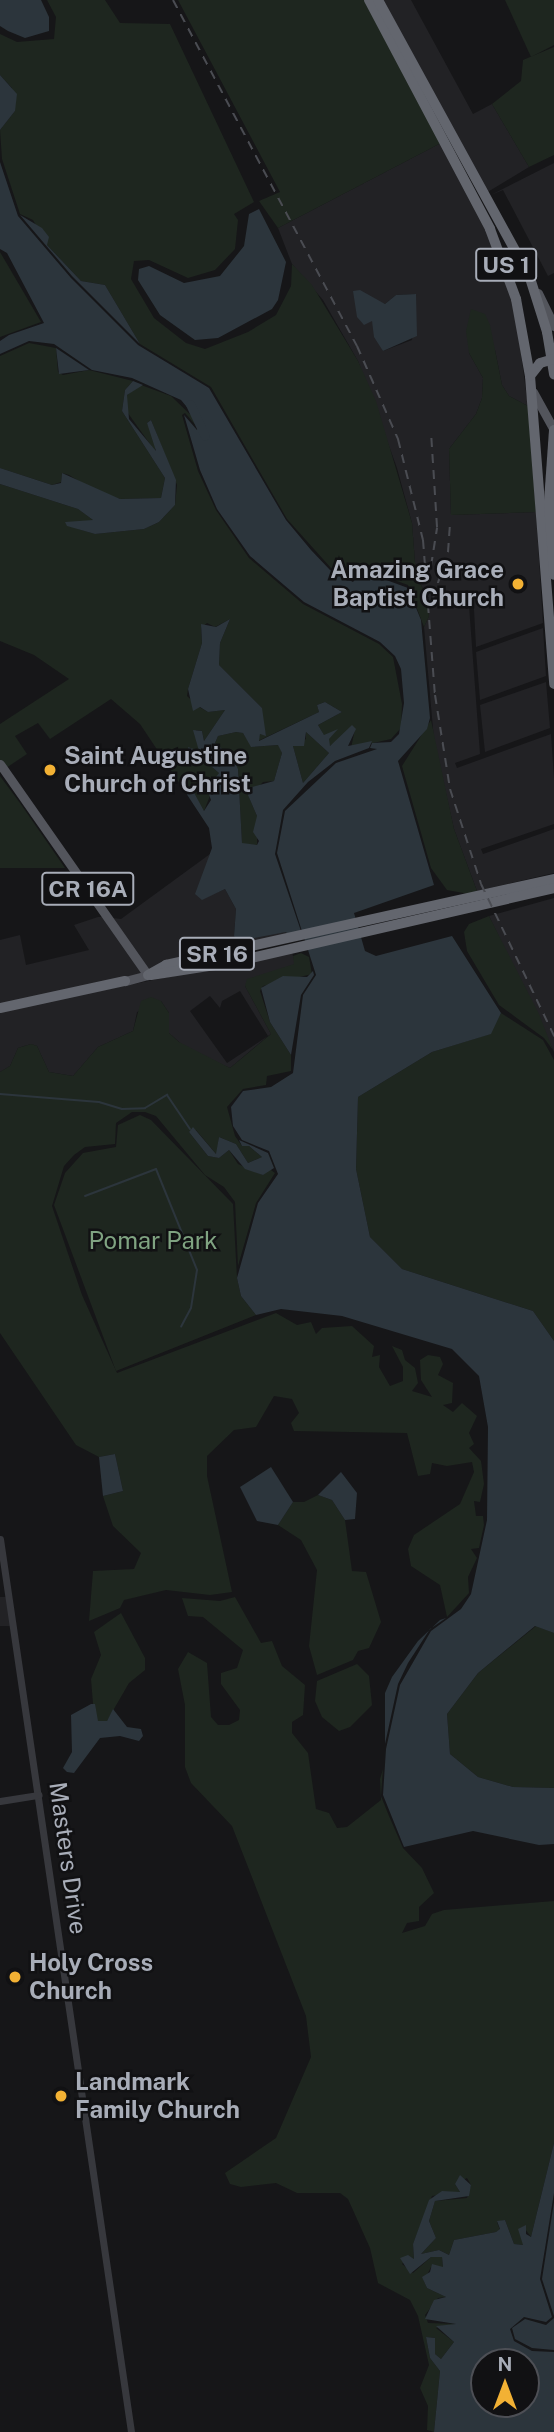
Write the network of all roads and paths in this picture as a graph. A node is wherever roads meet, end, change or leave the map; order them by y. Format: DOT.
graph roads {
  1 [pos="369,0"];
  2 [pos="377,0"];
  3 [pos="446,137"];
  4 [pos="480,199"];
  5 [pos="530,278"];
  6 [pos="554,326"];
  7 [pos="553,359"];
  8 [pos="554,374"];
  9 [pos="531,381"];
  10 [pos="554,430"];
  11 [pos="552,468"];
  12 [pos="554,575"];
  13 [pos="554,684"];
  14 [pos="0,764"];
  15 [pos="554,879"];
  16 [pos="554,890"];
  17 [pos="367,927"];
  18 [pos="148,975"];
  19 [pos="125,981"];
  20 [pos="0,1009"];
  21 [pos="0,1538"];
  22 [pos="40,1795"];
  23 [pos="0,1801"];
  24 [pos="131,2432"];
  1 -- 3 [label="highway, US 1"];
  2 -- 3 [label="highway, US 1"];
  3 -- 4 [label="highway, US 1"];
  4 -- 5 [label="highway, US 1"];
  4 -- 9 [label="highway, US 1"];
  5 -- 6 [label="main road"];
  5 -- 7 [label="highway, US 1"];
  7 -- 8 [label="highway, US 1"];
  7 -- 9 [label="highway"];
  9 -- 10 [label="main road"];
  9 -- 13 [label="highway, US 1"];
  10 -- 11 [label="highway"];
  11 -- 12 [label="highway"];
  14 -- 18 [label="main road, CR 16A"];
  15 -- 17 [label="highway, SR 16"];
  16 -- 17 [label="highway, SR 16"];
  17 -- 18 [label="highway, SR 16"];
  18 -- 19 [label="main road, SR 16"];
  19 -- 20 [label="highway, SR 16"];
  21 -- 22 [label="street, Masters Drive"];
  22 -- 23 [label="street"];
  22 -- 24 [label="street, Masters Drive"];
}
